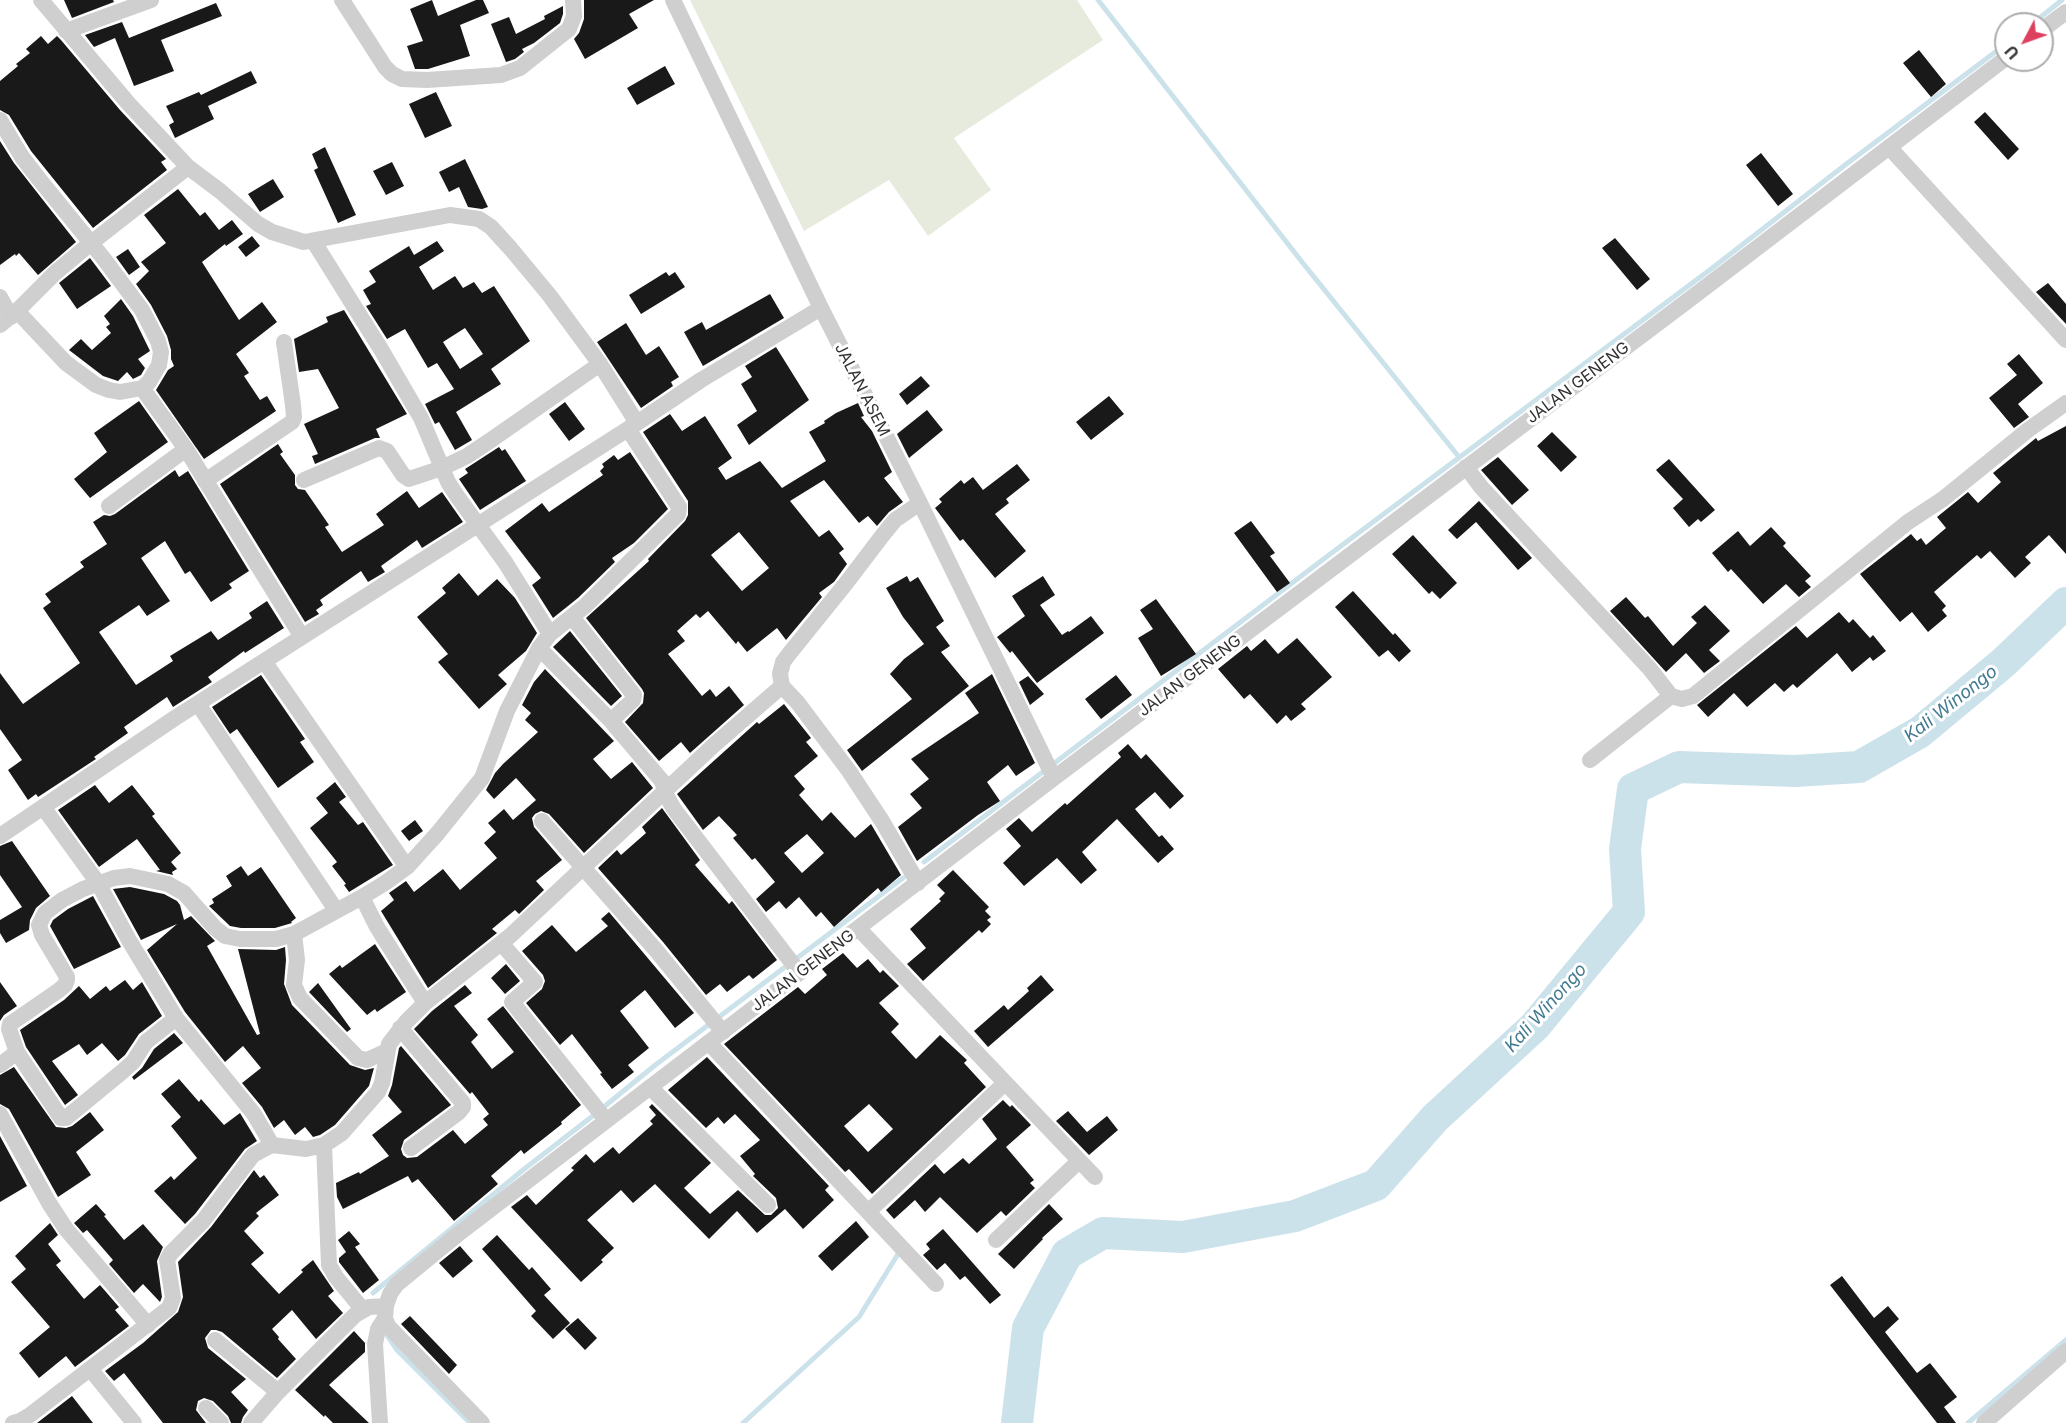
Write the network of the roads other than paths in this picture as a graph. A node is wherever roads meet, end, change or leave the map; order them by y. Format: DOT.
graph roads {
  1 [pos="41,0"];
  2 [pos="151,0"];
  3 [pos="342,0"];
  4 [pos="573,0"];
  5 [pos="673,0"];
  6 [pos="66,31"];
  7 [pos="1994,67"];
  8 [pos="0,120"];
  9 [pos="1889,147"];
  10 [pos="188,167"];
  11 [pos="314,242"];
  12 [pos="90,243"];
  13 [pos="0,297"];
  14 [pos="821,308"];
  15 [pos="10,318"];
  16 [pos="2066,340"];
  17 [pos="284,342"];
  18 [pos="600,364"];
  19 [pos="142,388"];
  20 [pos="2066,403"];
  21 [pos="633,426"];
  22 [pos="186,449"];
  23 [pos="1466,467"];
  24 [pos="442,468"];
  25 [pos="304,480"];
  26 [pos="206,481"];
  27 [pos="920,503"];
  28 [pos="109,506"];
  29 [pos="478,525"];
  30 [pos="572,617"];
  31 [pos="550,634"];
  32 [pos="302,637"];
  33 [pos="539,648"];
  34 [pos="264,661"];
  35 [pos="782,686"];
  36 [pos="1671,696"];
  37 [pos="198,704"];
  38 [pos="610,721"];
  39 [pos="1590,760"];
  40 [pos="1054,778"];
  41 [pos="665,791"];
  42 [pos="43,807"];
  43 [pos="542,821"];
  44 [pos="0,836"];
  45 [pos="407,867"];
  46 [pos="582,868"];
  47 [pos="98,883"];
  48 [pos="918,883"];
  49 [pos="362,897"];
  50 [pos="336,910"];
  51 [pos="859,929"];
  52 [pos="294,934"];
  53 [pos="501,943"];
  54 [pos="793,964"];
  55 [pos="425,1003"];
  56 [pos="176,1018"];
  57 [pos="717,1023"];
  58 [pos="400,1028"];
  59 [pos="709,1043"];
  60 [pos="387,1051"];
  61 [pos="17,1052"];
  62 [pos="0,1065"];
  63 [pos="1005,1083"];
  64 [pos="650,1087"];
  65 [pos="0,1114"];
  66 [pos="606,1120"];
  67 [pos="272,1145"];
  68 [pos="324,1145"];
  69 [pos="411,1148"];
  70 [pos="1079,1161"];
  71 [pos="1095,1177"];
  72 [pos="768,1205"];
  73 [pos="868,1212"];
  74 [pos="996,1240"];
  75 [pos="936,1284"];
  76 [pos="363,1310"];
  77 [pos="385,1312"];
  78 [pos="148,1325"];
  79 [pos="215,1340"];
  80 [pos="2066,1351"];
  81 [pos="91,1370"];
  82 [pos="278,1392"];
  83 [pos="206,1408"];
  84 [pos="18,1422"];
  85 [pos="134,1423"];
  86 [pos="221,1423"];
  87 [pos="251,1423"];
  88 [pos="380,1423"];
  89 [pos="482,1423"];
  90 [pos="1984,1423"];
  1 -- 6 [label="street"];
  2 -- 6 [label="street"];
  3 -- 4 [label="street"];
  5 -- 14 [label="street, JALAN ASEM"];
  6 -- 10 [label="street"];
  7 -- 9 [label="street, JALAN GENENG"];
  8 -- 12 [label="street"];
  9 -- 16 [label="street"];
  9 -- 23 [label="street, JALAN GENENG"];
  10 -- 11 [label="street"];
  10 -- 12 [label="street"];
  11 -- 18 [label="street"];
  11 -- 24 [label="street"];
  12 -- 15 [label="street"];
  12 -- 19 [label="street"];
  13 -- 15 [label="street"];
  14 -- 21 [label="street"];
  14 -- 27 [label="street, JALAN ASEM"];
  15 -- 19 [label="street"];
  17 -- 26 [label="street"];
  18 -- 21 [label="street"];
  18 -- 24 [label="street"];
  19 -- 22 [label="street"];
  20 -- 36 [label="street"];
  21 -- 29 [label="street"];
  21 -- 30 [label="street"];
  22 -- 26 [label="street"];
  22 -- 28 [label="street"];
  23 -- 36 [label="street"];
  23 -- 40 [label="street, JALAN GENENG"];
  24 -- 25 [label="street"];
  24 -- 29 [label="street"];
  26 -- 32 [label="street"];
  27 -- 35 [label="street"];
  27 -- 40 [label="street, JALAN ASEM"];
  29 -- 31 [label="street"];
  29 -- 32 [label="street"];
  30 -- 31 [label="street"];
  30 -- 38 [label="street"];
  31 -- 33 [label="street"];
  32 -- 34 [label="street"];
  33 -- 38 [label="street"];
  33 -- 45 [label="street"];
  34 -- 37 [label="street"];
  34 -- 45 [label="street"];
  35 -- 41 [label="street"];
  35 -- 48 [label="street"];
  36 -- 39 [label="street"];
  37 -- 42 [label="street"];
  37 -- 50 [label="street"];
  38 -- 41 [label="street"];
  40 -- 48 [label="street, JALAN GENENG"];
  41 -- 46 [label="street"];
  41 -- 54 [label="street"];
  42 -- 44 [label="street"];
  42 -- 47 [label="street"];
  43 -- 46 [label="street"];
  45 -- 49 [label="street"];
  46 -- 53 [label="street"];
  46 -- 57 [label="street"];
  47 -- 52 [label="street"];
  47 -- 56 [label="street"];
  47 -- 61 [label="street"];
  48 -- 51 [label="street, JALAN GENENG"];
  49 -- 50 [label="street"];
  49 -- 55 [label="street"];
  50 -- 52 [label="street"];
  51 -- 54 [label="street, JALAN GENENG"];
  51 -- 63 [label="street"];
  52 -- 60 [label="street"];
  53 -- 55 [label="street"];
  53 -- 66 [label="street"];
  54 -- 57 [label="street, JALAN GENENG"];
  55 -- 58 [label="street"];
  56 -- 61 [label="street"];
  56 -- 67 [label="street"];
  57 -- 59 [label="street, JALAN GENENG"];
  58 -- 60 [label="street"];
  58 -- 69 [label="street"];
  59 -- 64 [label="street, JALAN GENENG"];
  59 -- 73 [label="street"];
  60 -- 68 [label="street"];
  61 -- 62 [label="street"];
  63 -- 70 [label="street"];
  63 -- 73 [label="street"];
  64 -- 66 [label="street, JALAN GENENG"];
  64 -- 72 [label="street"];
  65 -- 78 [label="street"];
  66 -- 77 [label="street, JALAN GENENG"];
  67 -- 68 [label="street"];
  67 -- 78 [label="street"];
  68 -- 76 [label="street"];
  70 -- 71 [label="street"];
  70 -- 74 [label="street"];
  73 -- 75 [label="street"];
  76 -- 77 [label="street"];
  76 -- 82 [label="street"];
  77 -- 88 [label="street, JALAN GENENG"];
  77 -- 89 [label="street"];
  78 -- 81 [label="street"];
  79 -- 82 [label="street"];
  80 -- 90 [label="street"];
  81 -- 84 [label="street"];
  81 -- 85 [label="street"];
  82 -- 87 [label="street"];
  83 -- 86 [label="street"];
}
